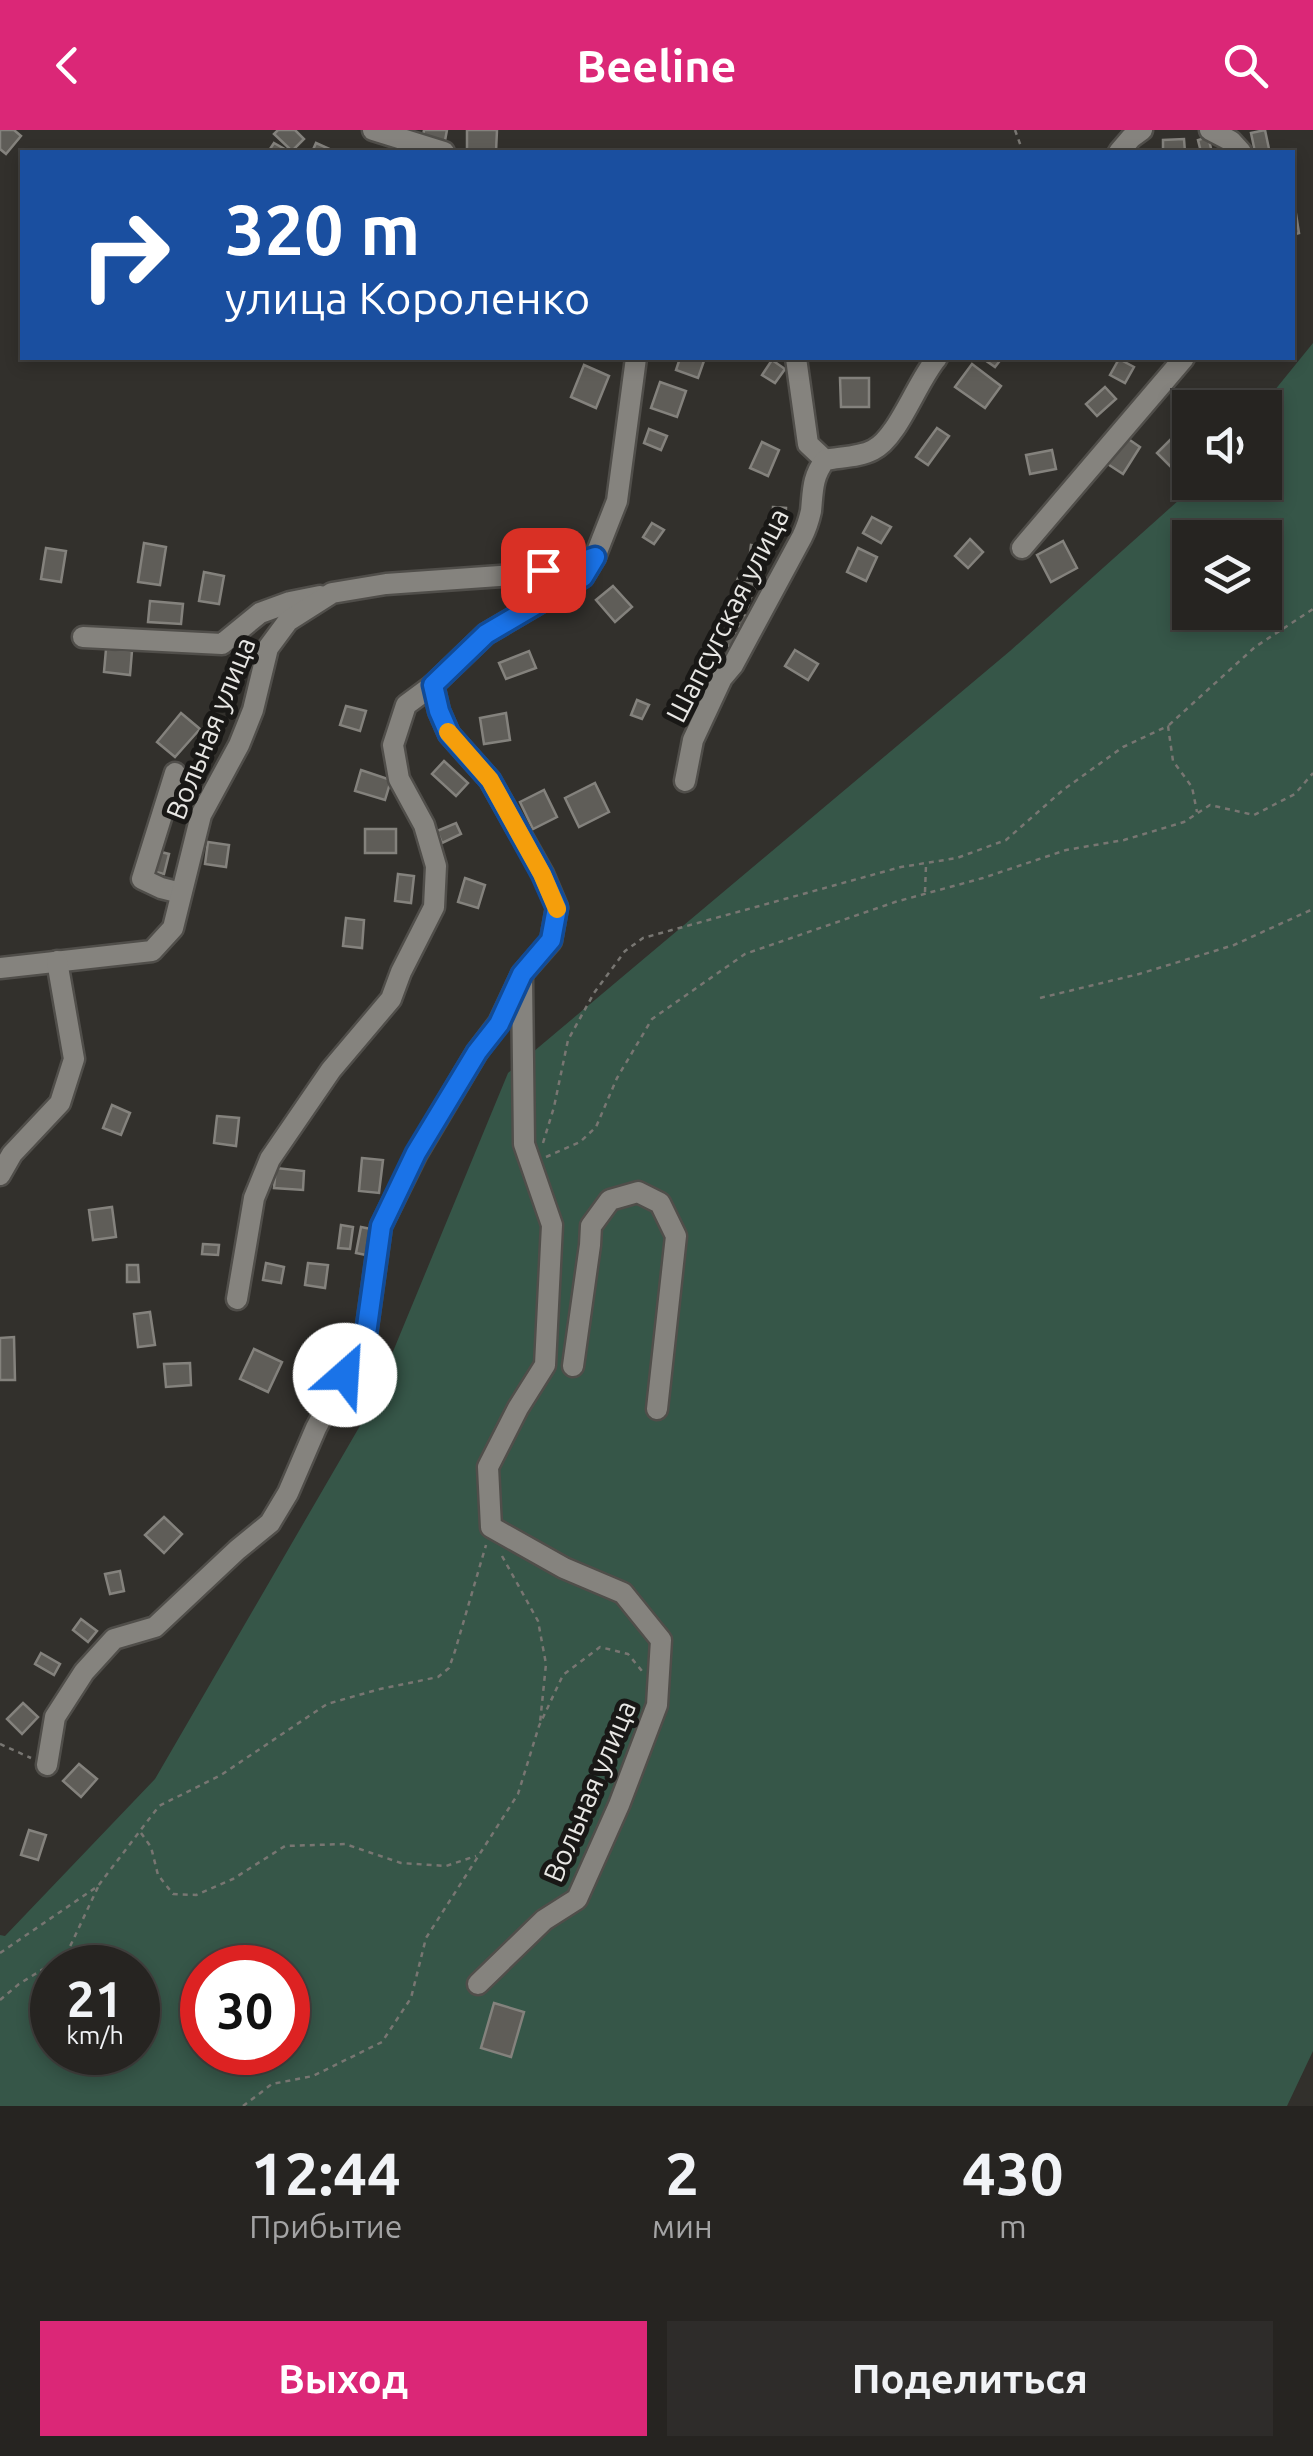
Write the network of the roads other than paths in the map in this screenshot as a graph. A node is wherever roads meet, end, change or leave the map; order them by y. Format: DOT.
graph roads {
  1 [pos="372,130"];
  2 [pos="1142,130"];
  3 [pos="437,150"];
  4 [pos="1121,150"];
  5 [pos="636,360"];
  6 [pos="796,360"];
  7 [pos="935,360"];
  8 [pos="1182,360"];
  9 [pos="825,460"];
  10 [pos="1022,548"];
  11 [pos="595,557"];
  12 [pos="332,593"];
  13 [pos="83,637"];
  14 [pos="433,685"];
  15 [pos="174,773"];
  16 [pos="685,781"];
  17 [pos="181,893"];
  18 [pos="56,961"];
  19 [pos="0,968"];
  20 [pos="522,974"];
  21 [pos="0,1175"];
  22 [pos="552,1225"];
  23 [pos="590,1226"];
  24 [pos="237,1299"];
  25 [pos="572,1366"];
  26 [pos="657,1409"];
  27 [pos="47,1766"];
  28 [pos="478,1984"];
  1 -- 3 [label="street"];
  2 -- 4 [label="street"];
  5 -- 11 [label="street"];
  6 -- 9 [label="street"];
  7 -- 9 [label="street"];
  8 -- 10 [label="street"];
  9 -- 16 [label="street, Шапсугская улица"];
  11 -- 12 [label="street, Вольная улица"];
  11 -- 14 [label="street"];
  12 -- 13 [label="street"];
  12 -- 17 [label="street, Вольная улица"];
  14 -- 20 [label="street"];
  14 -- 24 [label="street"];
  15 -- 17 [label="street"];
  17 -- 18 [label="street, Вольная улица"];
  18 -- 19 [label="street, Вольная улица"];
  18 -- 21 [label="street"];
  20 -- 22 [label="street"];
  20 -- 27 [label="street"];
  22 -- 23 [label="street"];
  22 -- 28 [label="street, Вольная улица"];
  23 -- 25 [label="street"];
  23 -- 26 [label="street"];
}
